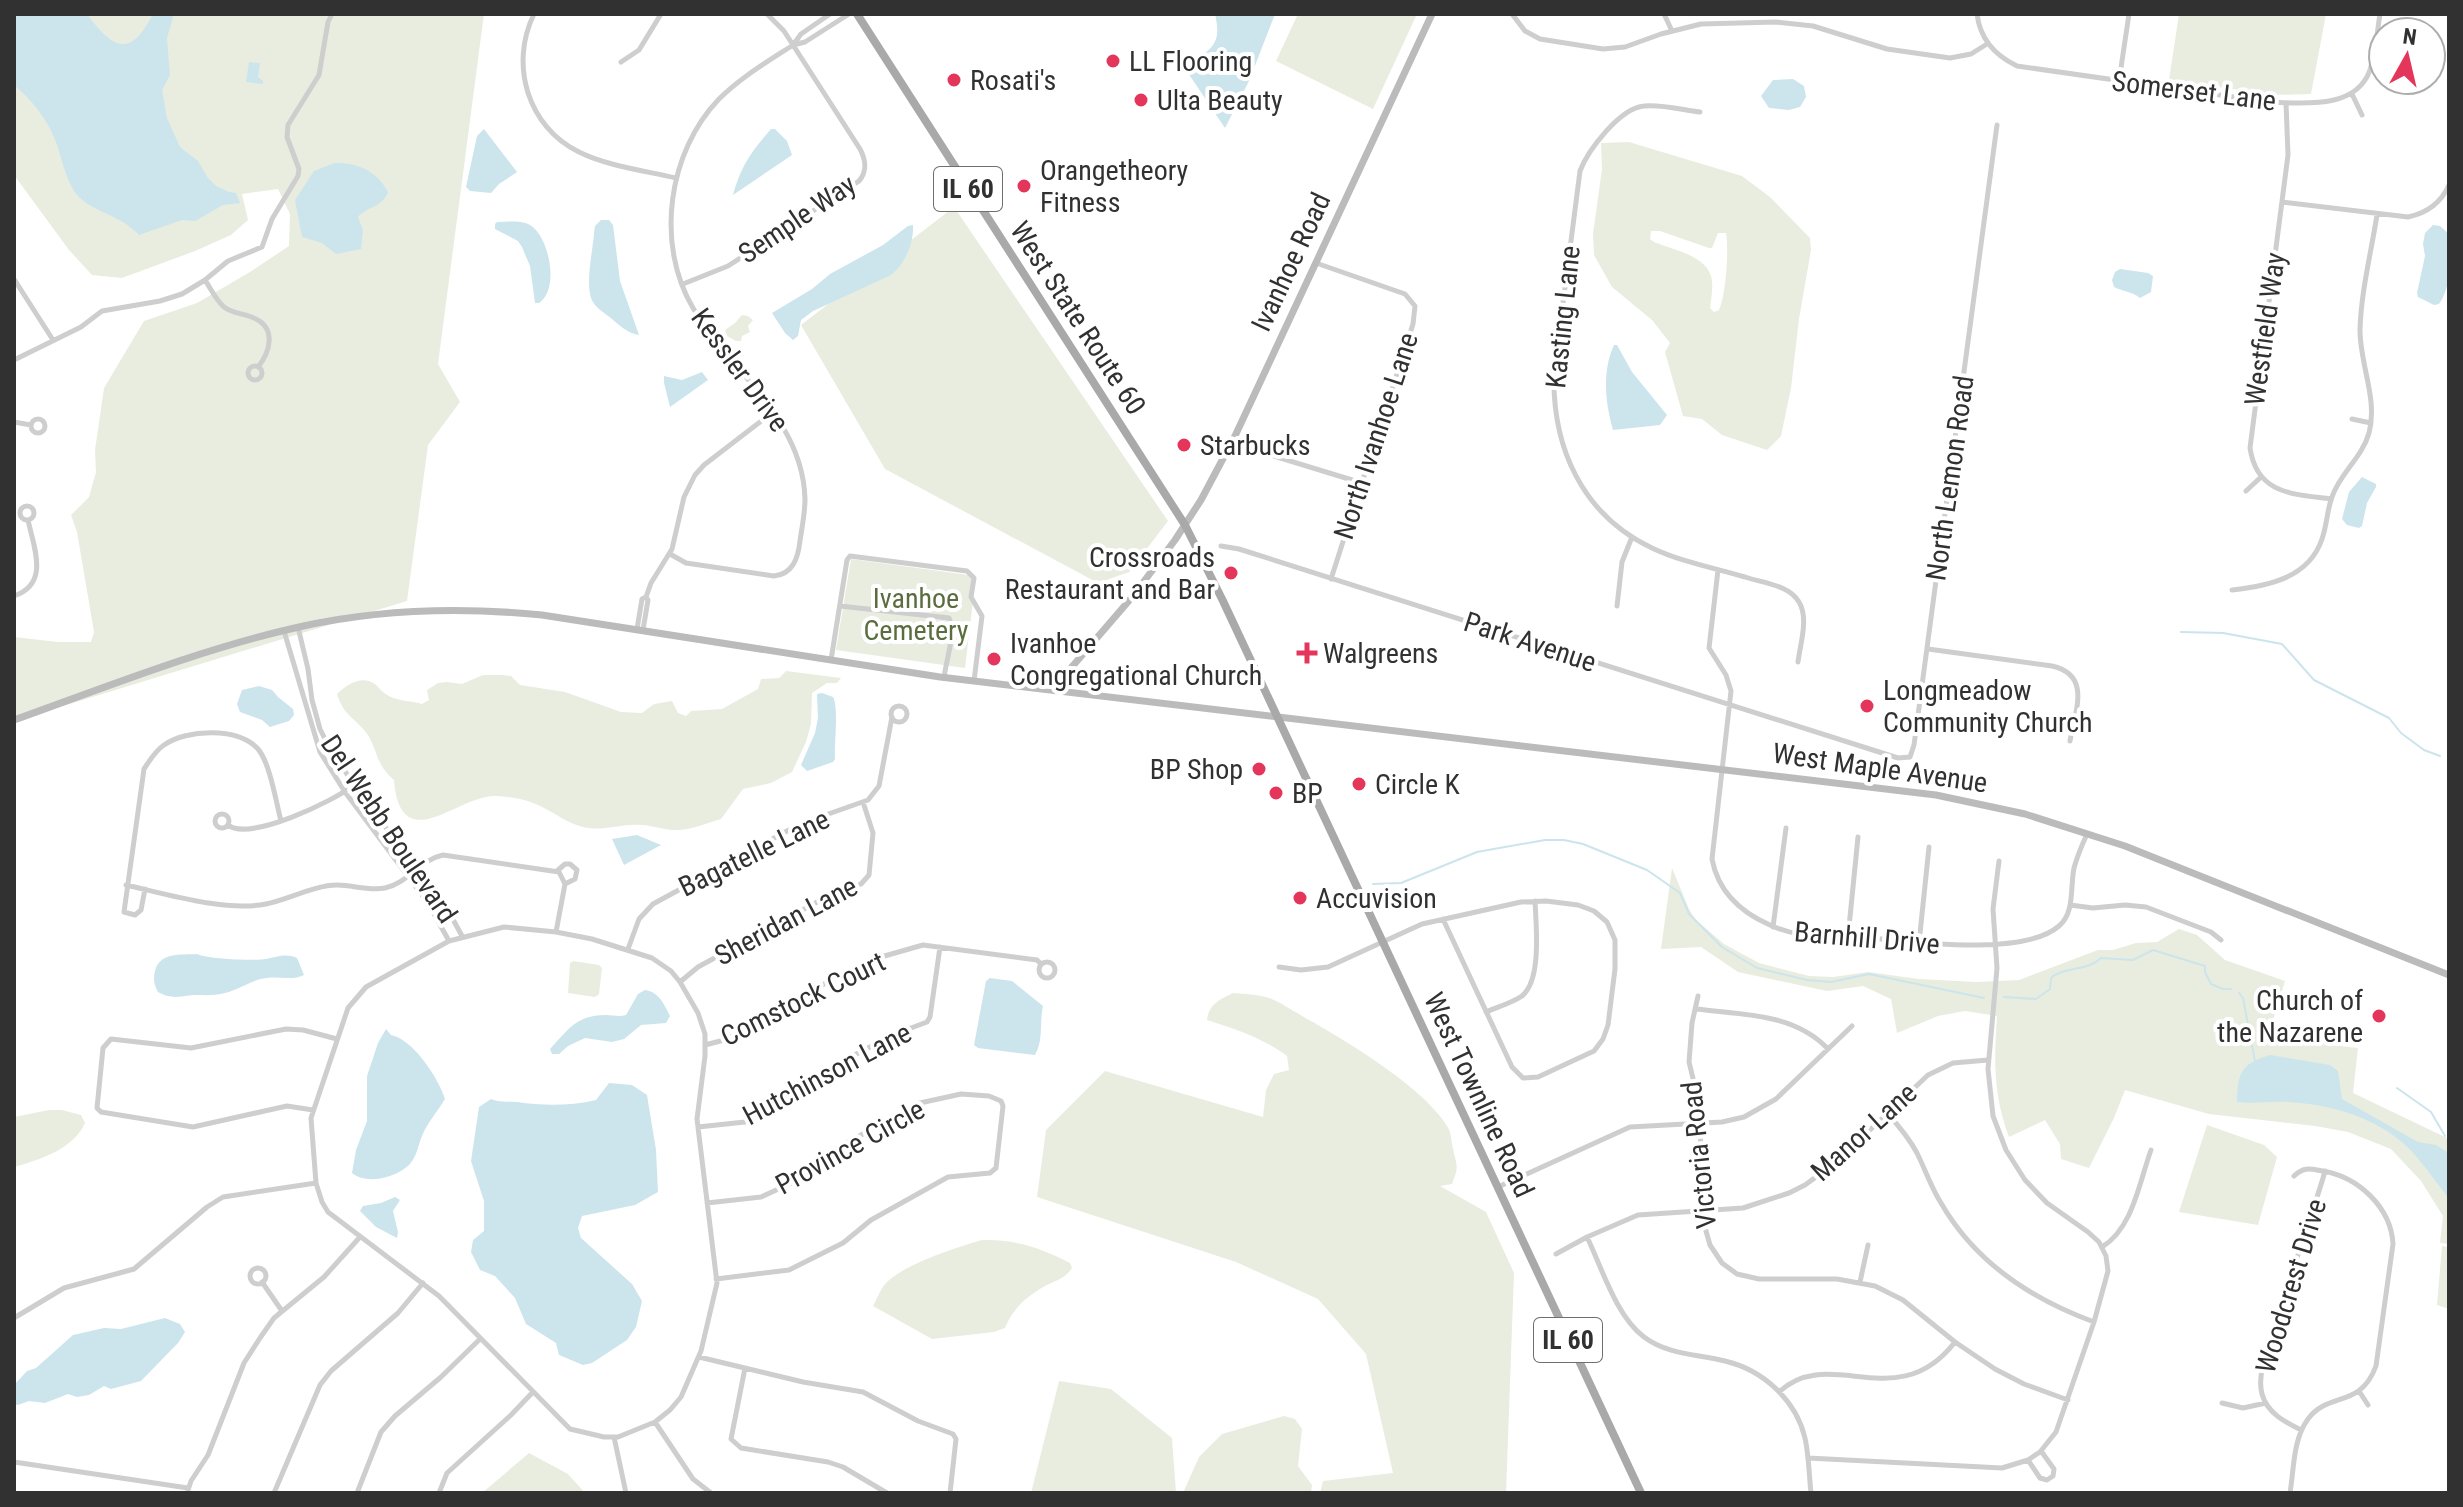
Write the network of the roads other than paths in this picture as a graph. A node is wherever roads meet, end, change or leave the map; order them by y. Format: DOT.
graph roads {
  1 [pos="332,14"];
  2 [pos="534,14"];
  3 [pos="661,14"];
  4 [pos="767,14"];
  5 [pos="830,14"];
  6 [pos="849,14"];
  7 [pos="857,14"];
  8 [pos="1432,14"];
  9 [pos="1512,14"];
  10 [pos="1664,14"];
  11 [pos="1977,14"];
  12 [pos="2129,14"];
  13 [pos="2380,14"];
  14 [pos="1672,31"];
  15 [pos="1987,44"];
  16 [pos="793,45"];
  17 [pos="621,62"];
  18 [pos="2119,81"];
  19 [pos="2352,94"];
  20 [pos="2286,103"];
  21 [pos="1700,112"];
  22 [pos="2362,115"];
  23 [pos="1997,125"];
  24 [pos="677,178"];
  25 [pos="2449,185"];
  26 [pos="2282,202"];
  27 [pos="2377,215"];
  28 [pos="1316,263"];
  29 [pos="14,279"];
  30 [pos="205,280"];
  31 [pos="683,284"];
  32 [pos="53,340"];
  33 [pos="14,360"];
  34 [pos="258,367"];
  35 [pos="773,412"];
  36 [pos="2352,419"];
  37 [pos="14,422"];
  38 [pos="2371,423"];
  39 [pos="31,425"];
  40 [pos="1231,443"];
  41 [pos="2261,477"];
  42 [pos="1362,483"];
  43 [pos="2246,491"];
  44 [pos="2331,499"];
  45 [pos="28,520"];
  46 [pos="1185,525"];
  47 [pos="1632,537"];
  48 [pos="1221,546"];
  49 [pos="670,554"];
  50 [pos="1718,570"];
  51 [pos="1331,579"];
  52 [pos="2232,590"];
  53 [pos="14,596"];
  54 [pos="839,605"];
  55 [pos="1617,606"];
  56 [pos="298,627"];
  57 [pos="640,630"];
  58 [pos="284,631"];
  59 [pos="1928,649"];
  60 [pos="831,660"];
  61 [pos="1798,662"];
  62 [pos="944,678"];
  63 [pos="974,681"];
  64 [pos="1052,690"];
  65 [pos="1729,705"];
  66 [pos="1277,716"];
  67 [pos="892,717"];
  68 [pos="14,720"];
  69 [pos="1840,740"];
  70 [pos="2070,741"];
  71 [pos="1722,768"];
  72 [pos="354,785"];
  73 [pos="345,792"];
  74 [pos="863,802"];
  75 [pos="281,821"];
  76 [pos="228,825"];
  77 [pos="1786,828"];
  78 [pos="2087,833"];
  79 [pos="1858,837"];
  80 [pos="1929,847"];
  81 [pos="1999,861"];
  82 [pos="417,868"];
  83 [pos="557,871"];
  84 [pos="409,875"];
  85 [pos="565,884"];
  86 [pos="126,885"];
  87 [pos="145,889"];
  88 [pos="1535,901"];
  89 [pos="2070,905"];
  90 [pos="1443,919"];
  91 [pos="1773,927"];
  92 [pos="556,932"];
  93 [pos="462,936"];
  94 [pos="1848,937"];
  95 [pos="2221,940"];
  96 [pos="449,941"];
  97 [pos="1382,943"];
  98 [pos="1919,943"];
  99 [pos="1996,944"];
  100 [pos="940,947"];
  101 [pos="628,949"];
  102 [pos="1041,964"];
  103 [pos="1279,967"];
  104 [pos="2449,975"];
  105 [pos="680,982"];
  106 [pos="1698,996"];
  107 [pos="1697,1009"];
  108 [pos="1486,1012"];
  109 [pos="1852,1026"];
  110 [pos="337,1039"];
  111 [pos="705,1045"];
  112 [pos="1828,1049"];
  113 [pos="1988,1060"];
  114 [pos="313,1110"];
  115 [pos="1887,1113"];
  116 [pos="1701,1123"];
  117 [pos="698,1127"];
  118 [pos="2151,1150"];
  119 [pos="2325,1171"];
  120 [pos="2294,1176"];
  121 [pos="316,1183"];
  122 [pos="1497,1187"];
  123 [pos="707,1203"];
  124 [pos="1703,1212"];
  125 [pos="360,1237"];
  126 [pos="1587,1237"];
  127 [pos="1868,1245"];
  128 [pos="2102,1247"];
  129 [pos="1556,1254"];
  130 [pos="716,1279"];
  131 [pos="262,1282"];
  132 [pos="1860,1282"];
  133 [pos="423,1283"];
  134 [pos="282,1312"];
  135 [pos="14,1318"];
  136 [pos="2094,1322"];
  137 [pos="480,1339"];
  138 [pos="1955,1342"];
  139 [pos="699,1357"];
  140 [pos="745,1368"];
  141 [pos="2359,1391"];
  142 [pos="1779,1392"];
  143 [pos="532,1393"];
  144 [pos="2068,1400"];
  145 [pos="2222,1403"];
  146 [pos="2266,1403"];
  147 [pos="2368,1405"];
  148 [pos="655,1422"];
  149 [pos="2301,1430"];
  150 [pos="614,1437"];
  151 [pos="2041,1451"];
  152 [pos="1808,1458"];
  153 [pos="2028,1460"];
  154 [pos="14,1462"];
  155 [pos="187,1490"];
  156 [pos="274,1493"];
  157 [pos="357,1493"];
  158 [pos="439,1493"];
  159 [pos="626,1493"];
  160 [pos="711,1493"];
  161 [pos="887,1493"];
  162 [pos="950,1493"];
  163 [pos="1641,1493"];
  164 [pos="1811,1493"];
  165 [pos="2290,1493"];
  1 -- 30 [label="street"];
  2 -- 24 [label="street"];
  3 -- 17 [label="street"];
  4 -- 16 [label="street"];
  5 -- 16 [label="street, Kessler Drive"];
  6 -- 16 [label="street, Kessler Drive"];
  7 -- 46 [label="main road, West State Route 60 / IL 60"];
  8 -- 28 [label="main road, Ivanhoe Road"];
  9 -- 14 [label="street"];
  10 -- 14 [label="street"];
  11 -- 15 [label="street"];
  12 -- 18 [label="street"];
  13 -- 19 [label="street"];
  14 -- 15 [label="street"];
  15 -- 18 [label="street, Somerset Lane"];
  16 -- 24 [label="street, Kessler Drive"];
  16 -- 31 [label="street, Semple Way"];
  18 -- 20 [label="street, Somerset Lane"];
  19 -- 20 [label="street, Somerset Lane"];
  19 -- 22 [label="street"];
  20 -- 26 [label="street, Westfield Way"];
  21 -- 47 [label="street, Kasting Lane"];
  23 -- 59 [label="street, North Lemon Road"];
  24 -- 31 [label="street, Kessler Drive"];
  25 -- 27 [label="street"];
  26 -- 27 [label="street"];
  26 -- 41 [label="street, Westfield Way"];
  27 -- 38 [label="street"];
  28 -- 40 [label="main road, Ivanhoe Road"];
  28 -- 42 [label="street, North Ivanhoe Lane"];
  29 -- 32 [label="street"];
  30 -- 32 [label="street"];
  30 -- 34 [label="street"];
  31 -- 35 [label="street, Kessler Drive"];
  32 -- 33 [label="street"];
  35 -- 49 [label="street"];
  35 -- 49 [label="street, Kessler Drive"];
  36 -- 38 [label="street"];
  37 -- 39 [label="street"];
  38 -- 44 [label="street"];
  40 -- 42 [label="street"];
  40 -- 46 [label="main road, Ivanhoe Road"];
  41 -- 43 [label="street"];
  41 -- 44 [label="street"];
  42 -- 51 [label="street, North Ivanhoe Lane"];
  44 -- 52 [label="street"];
  45 -- 53 [label="street"];
  46 -- 64 [label="main road, Ivanhoe Road"];
  46 -- 66 [label="main road, IL 60"];
  47 -- 50 [label="street, Kasting Lane"];
  47 -- 55 [label="street"];
  48 -- 51 [label="street, Park Avenue"];
  49 -- 57 [label="street"];
  50 -- 61 [label="street, Kasting Lane"];
  50 -- 65 [label="street, Barnhill Drive"];
  51 -- 65 [label="street, Park Avenue"];
  54 -- 60 [label="street"];
  54 -- 62 [label="street"];
  54 -- 63 [label="street"];
  56 -- 57 [label="main road, West Maple Avenue"];
  56 -- 58 [label="main road, West Maple Avenue"];
  56 -- 72 [label="street, Del Webb Boulevard"];
  57 -- 60 [label="main road, West Maple Avenue"];
  58 -- 68 [label="main road, West Maple Avenue"];
  58 -- 73 [label="street, Del Webb Boulevard"];
  59 -- 69 [label="street, North Lemon Road"];
  59 -- 70 [label="street"];
  60 -- 62 [label="main road, West Maple Avenue"];
  62 -- 63 [label="main road, West Maple Avenue"];
  63 -- 64 [label="main road, West Maple Avenue"];
  64 -- 66 [label="main road, West Maple Avenue"];
  65 -- 69 [label="street, Park Avenue"];
  65 -- 71 [label="street, Barnhill Drive"];
  66 -- 71 [label="main road, West Maple Avenue"];
  66 -- 97 [label="main road, West Townline Road / IL 60"];
  67 -- 74 [label="street, Bagatelle Lane"];
  71 -- 78 [label="main road, West Maple Avenue"];
  71 -- 91 [label="street, Barnhill Drive"];
  72 -- 73 [label="street"];
  72 -- 82 [label="street, Del Webb Boulevard"];
  73 -- 75 [label="street"];
  73 -- 84 [label="street, Del Webb Boulevard"];
  74 -- 101 [label="street, Bagatelle Lane"];
  74 -- 105 [label="street, Sheridan Lane"];
  75 -- 76 [label="street"];
  75 -- 86 [label="street"];
  77 -- 91 [label="street"];
  78 -- 89 [label="street"];
  78 -- 104 [label="main road, West Maple Avenue"];
  79 -- 94 [label="street"];
  80 -- 98 [label="street"];
  81 -- 99 [label="street"];
  82 -- 83 [label="street"];
  82 -- 84 [label="street"];
  82 -- 93 [label="street, Del Webb Boulevard"];
  83 -- 85 [label="street"];
  83 -- 85 [label="street"];
  84 -- 87 [label="street"];
  84 -- 96 [label="street, Del Webb Boulevard"];
  85 -- 92 [label="street"];
  86 -- 87 [label="street"];
  86 -- 87 [label="street"];
  88 -- 90 [label="street"];
  88 -- 108 [label="street"];
  88 -- 108 [label="street"];
  89 -- 95 [label="street"];
  89 -- 99 [label="street, Barnhill Drive"];
  90 -- 97 [label="street"];
  90 -- 108 [label="street"];
  91 -- 94 [label="street, Barnhill Drive"];
  92 -- 93 [label="street"];
  92 -- 101 [label="street"];
  93 -- 96 [label="street"];
  94 -- 98 [label="street, Barnhill Drive"];
  96 -- 110 [label="street"];
  97 -- 103 [label="street"];
  97 -- 122 [label="main road, West Townline Road / IL 60"];
  98 -- 99 [label="street, Barnhill Drive"];
  99 -- 113 [label="street"];
  100 -- 102 [label="street, Comstock Court"];
  100 -- 111 [label="street, Comstock Court"];
  100 -- 117 [label="street, Hutchinson Lane"];
  101 -- 105 [label="street"];
  105 -- 111 [label="street"];
  106 -- 107 [label="street, Victoria Road"];
  107 -- 112 [label="street"];
  107 -- 116 [label="street, Victoria Road"];
  109 -- 112 [label="street"];
  110 -- 114 [label="street"];
  110 -- 114 [label="street"];
  111 -- 117 [label="street"];
  112 -- 116 [label="street"];
  113 -- 115 [label="street, Manor Lane"];
  113 -- 128 [label="street"];
  114 -- 121 [label="street"];
  115 -- 124 [label="street, Manor Lane"];
  115 -- 136 [label="street"];
  116 -- 122 [label="street"];
  116 -- 124 [label="street, Victoria Road"];
  117 -- 123 [label="street"];
  118 -- 128 [label="street"];
  119 -- 120 [label="street"];
  119 -- 141 [label="street"];
  119 -- 146 [label="street, Woodcrest Drive"];
  121 -- 125 [label="street"];
  121 -- 135 [label="street"];
  122 -- 163 [label="main road, West Townline Road / IL 60"];
  123 -- 130 [label="street"];
  123 -- 130 [label="street, Province Circle"];
  124 -- 126 [label="street, Manor Lane"];
  124 -- 132 [label="street, Victoria Road"];
  125 -- 133 [label="street"];
  125 -- 134 [label="street"];
  126 -- 129 [label="street, Manor Lane"];
  126 -- 142 [label="street"];
  127 -- 132 [label="street"];
  128 -- 136 [label="street"];
  130 -- 139 [label="street"];
  131 -- 134 [label="street"];
  132 -- 138 [label="street, Victoria Road"];
  133 -- 137 [label="street"];
  133 -- 156 [label="street"];
  134 -- 155 [label="street"];
  136 -- 144 [label="street"];
  137 -- 143 [label="street"];
  137 -- 157 [label="street"];
  138 -- 142 [label="street"];
  138 -- 144 [label="street, Victoria Road"];
  139 -- 140 [label="street"];
  139 -- 148 [label="street"];
  140 -- 161 [label="street"];
  140 -- 162 [label="street"];
  141 -- 147 [label="street"];
  141 -- 149 [label="street"];
  142 -- 152 [label="street"];
  143 -- 150 [label="street"];
  143 -- 158 [label="street"];
  144 -- 151 [label="street"];
  145 -- 146 [label="street"];
  146 -- 149 [label="street, Woodcrest Drive"];
  148 -- 150 [label="street"];
  148 -- 160 [label="street"];
  149 -- 165 [label="street"];
  150 -- 159 [label="street"];
  151 -- 153 [label="street"];
  151 -- 153 [label="street"];
  152 -- 153 [label="street"];
  152 -- 164 [label="street"];
  154 -- 155 [label="street"];
}
